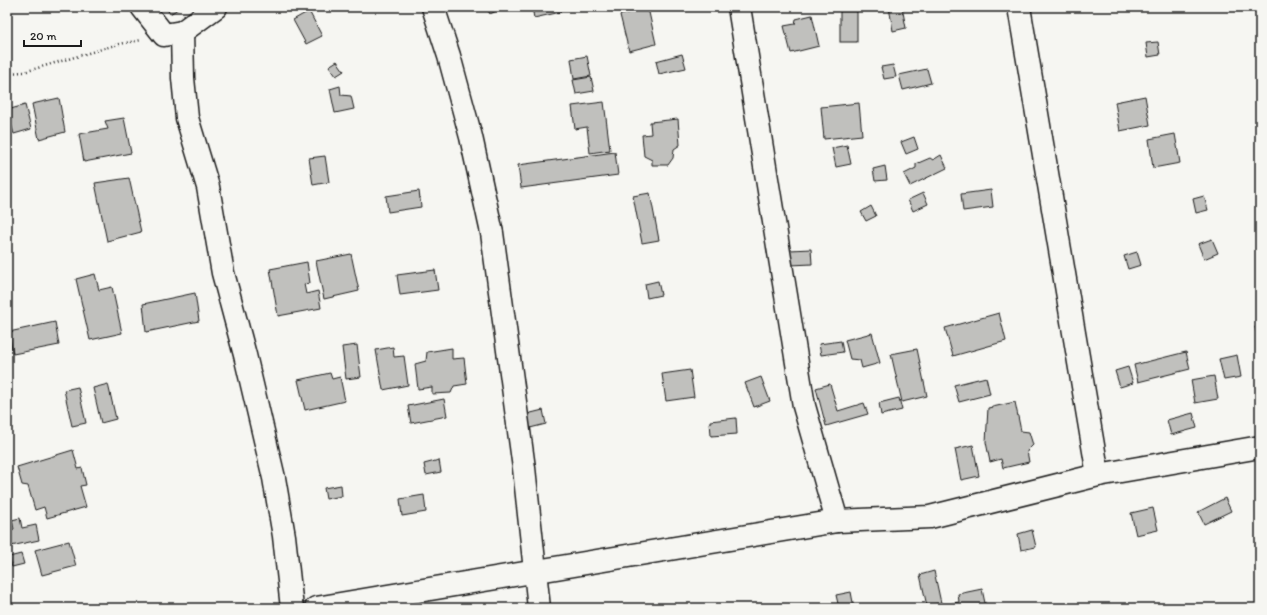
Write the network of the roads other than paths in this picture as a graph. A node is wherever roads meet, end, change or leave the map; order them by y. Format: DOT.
graph roads {
  1 [pos="142,7"];
  2 [pos="216,7"];
  3 [pos="433,7"];
  4 [pos="739,7"];
  5 [pos="1019,7"];
  6 [pos="173,34"];
  7 [pos="1260,447"];
  8 [pos="1098,475"];
  9 [pos="837,521"];
  10 [pos="536,571"];
  11 [pos="292,608"];
  12 [pos="316,608"];
  13 [pos="539,608"];
  1 -- 6 [label="street"];
  2 -- 6 [label="street"];
  3 -- 10 [label="street"];
  4 -- 9 [label="street"];
  5 -- 8 [label="street"];
  6 -- 11 [label="street"];
  7 -- 8 [label="street"];
  8 -- 9 [label="street"];
  9 -- 10 [label="street"];
  10 -- 12 [label="street"];
  10 -- 13 [label="street"];
}
